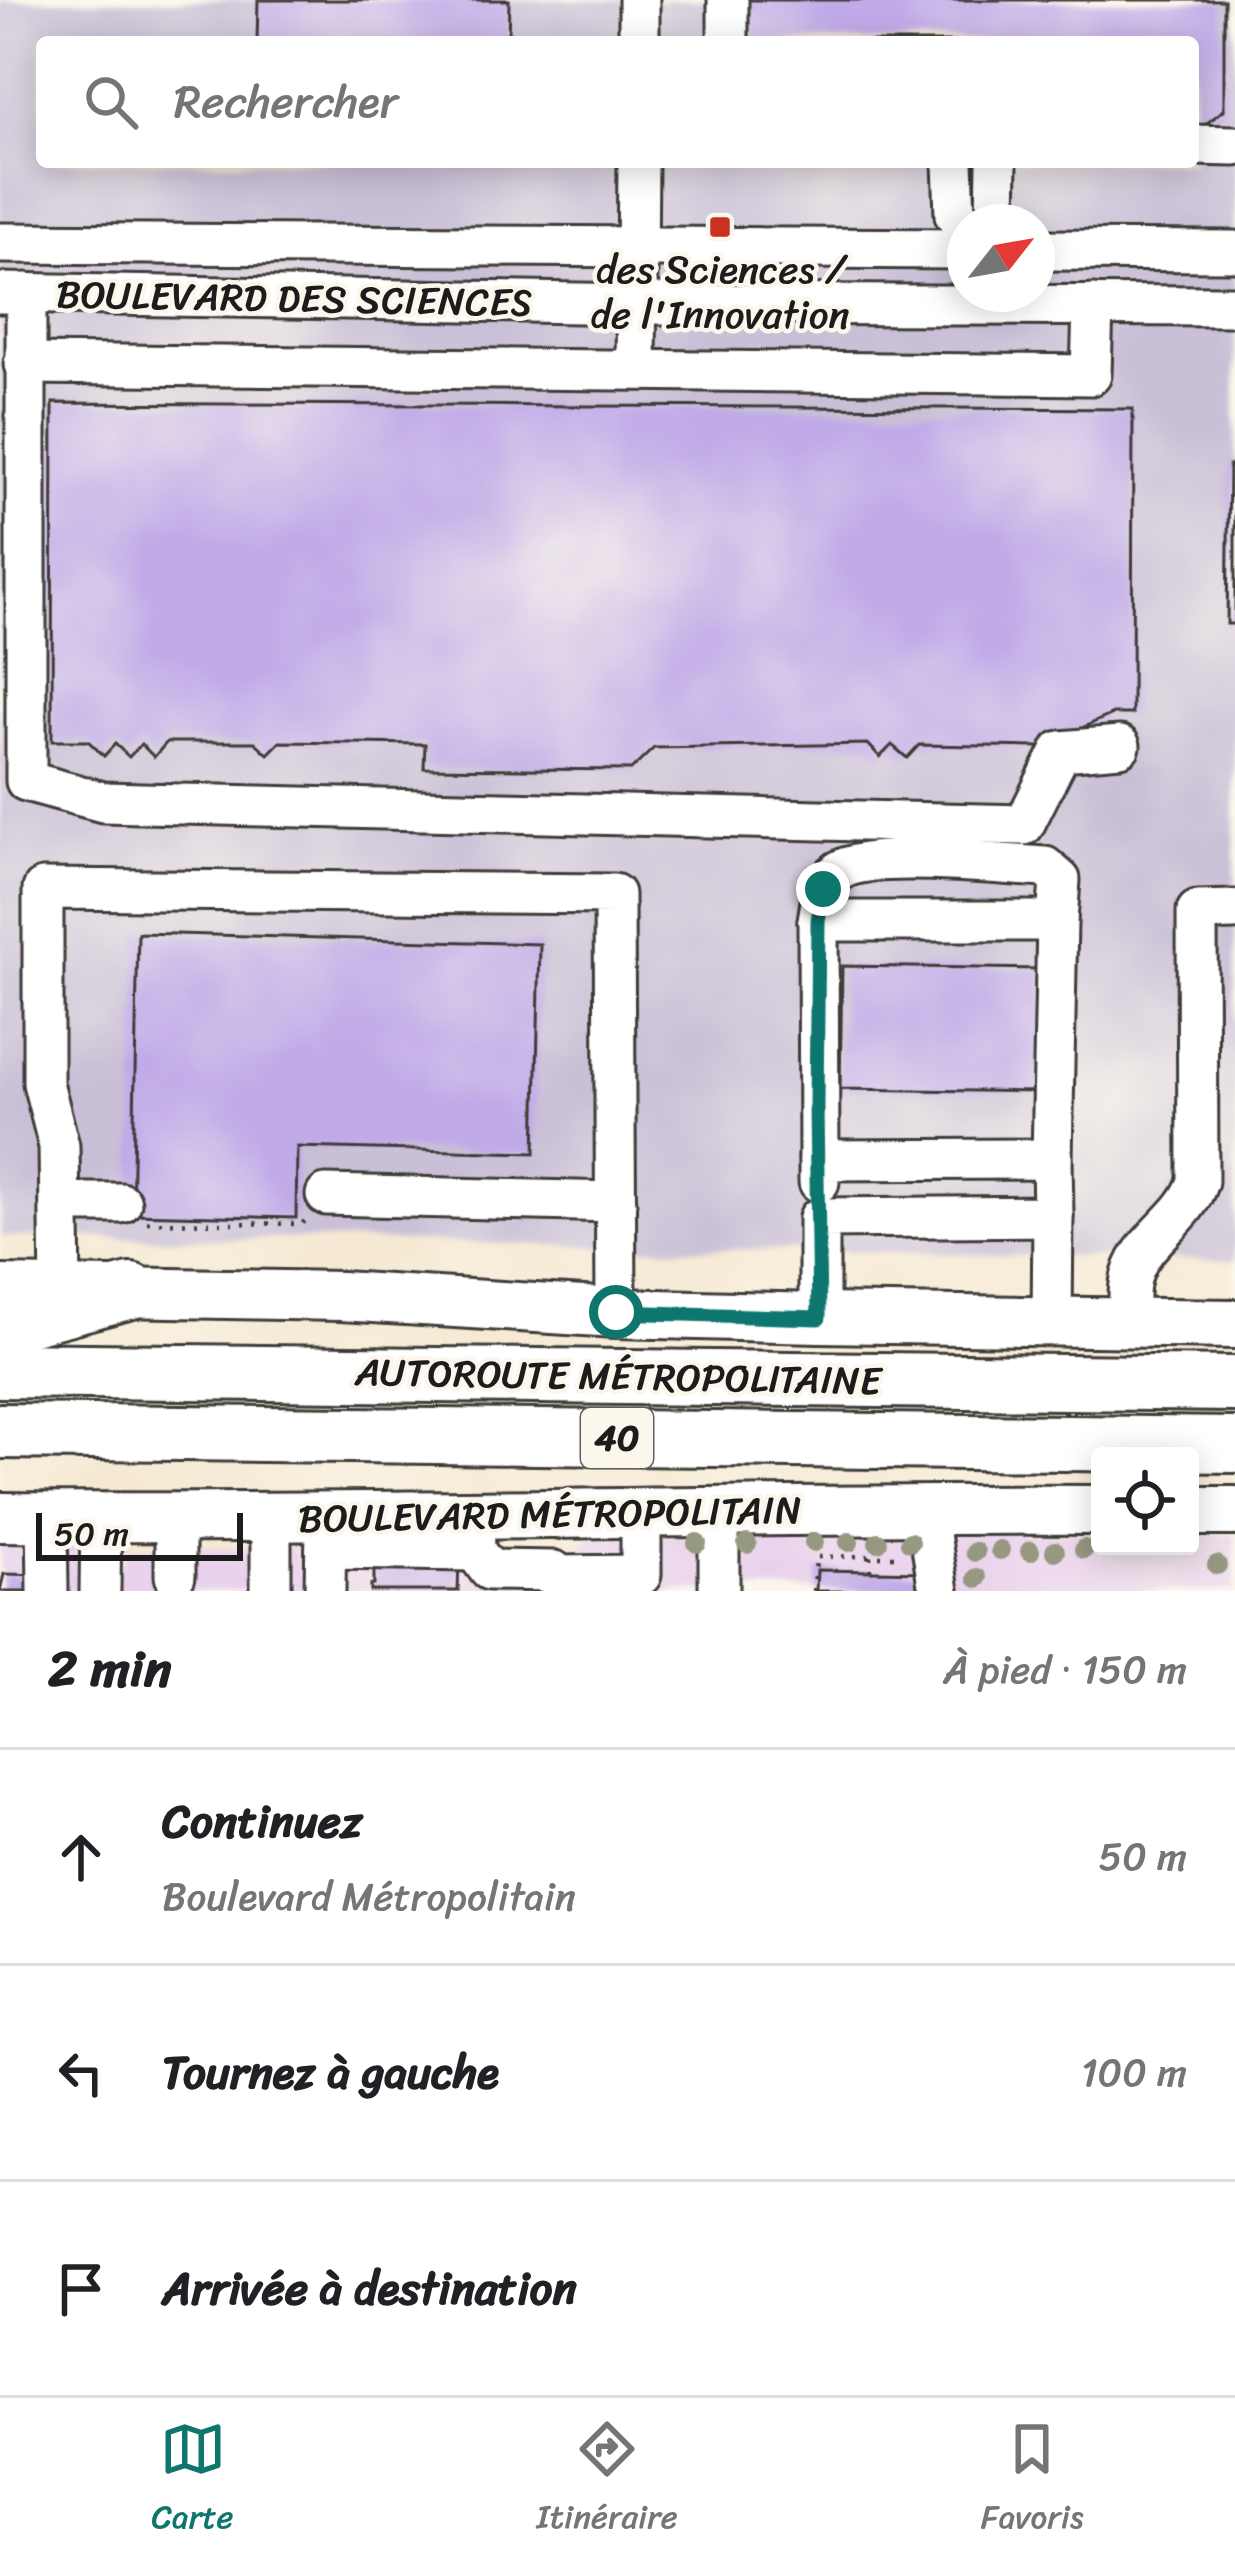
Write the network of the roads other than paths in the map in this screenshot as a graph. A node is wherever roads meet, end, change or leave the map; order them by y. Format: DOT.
graph roads {
  1 [pos="639,0"];
  2 [pos="728,0"];
  3 [pos="639,36"];
  4 [pos="728,36"];
  5 [pos="1199,145"];
  6 [pos="1235,146"];
  7 [pos="638,168"];
  8 [pos="953,168"];
  9 [pos="997,168"];
  10 [pos="955,204"];
  11 [pos="997,204"];
  12 [pos="0,243"];
  13 [pos="638,245"];
  14 [pos="947,249"];
  15 [pos="1055,250"];
  16 [pos="1235,251"];
  17 [pos="13,293"];
  18 [pos="637,304"];
  19 [pos="1093,305"];
  20 [pos="1235,306"];
  21 [pos="24,364"];
  22 [pos="636,369"];
  23 [pos="1120,746"];
  24 [pos="1235,910"];
  25 [pos="825,921"];
  26 [pos="1057,921"];
  27 [pos="1052,1159"];
  28 [pos="819,1160"];
  29 [pos="616,1202"];
  30 [pos="60,1203"];
  31 [pos="314,1209"];
  32 [pos="135,1212"];
  33 [pos="1054,1216"];
  34 [pos="819,1217"];
  35 [pos="0,1290"];
  36 [pos="61,1291"];
  37 [pos="130,1291"];
  38 [pos="616,1312"];
  39 [pos="819,1318"];
  40 [pos="1052,1322"];
  41 [pos="1130,1323"];
  42 [pos="1235,1324"];
  43 [pos="0,1325"];
  44 [pos="0,1370"];
  45 [pos="1235,1384"];
  46 [pos="0,1431"];
  47 [pos="1235,1445"];
  48 [pos="926,1509"];
  49 [pos="719,1510"];
  50 [pos="1091,1510"];
  51 [pos="1199,1511"];
  52 [pos="1235,1511"];
  53 [pos="641,1512"];
  54 [pos="555,1514"];
  55 [pos="23,1517"];
  56 [pos="101,1517"];
  57 [pos="175,1518"];
  58 [pos="271,1519"];
  59 [pos="326,1534"];
  60 [pos="491,1557"];
  61 [pos="923,1568"];
  62 [pos="175,1576"];
  63 [pos="554,1579"];
  64 [pos="48,1591"];
  65 [pos="100,1591"];
  66 [pos="271,1591"];
  67 [pos="325,1591"];
  68 [pos="719,1591"];
  1 -- 3 [label="street"];
  2 -- 4 [label="street"];
  5 -- 6 [label="street"];
  7 -- 13 [label="street"];
  8 -- 10 [label="street"];
  9 -- 11 [label="street"];
  12 -- 13 [label="street, BOULEVARD DES SCIENCES"];
  13 -- 14 [label="street, BOULEVARD DES SCIENCES"];
  13 -- 18 [label="street"];
  15 -- 16 [label="street"];
  17 -- 18 [label="street, BOULEVARD DES SCIENCES"];
  17 -- 21 [label="street"];
  18 -- 19 [label="street, BOULEVARD DES SCIENCES"];
  18 -- 22 [label="street"];
  19 -- 20 [label="street, BOULEVARD DES SCIENCES"];
  19 -- 22 [label="street"];
  21 -- 22 [label="street"];
  21 -- 23 [label="street"];
  24 -- 41 [label="street"];
  25 -- 26 [label="street"];
  25 -- 26 [label="street"];
  25 -- 28 [label="street"];
  26 -- 27 [label="street"];
  27 -- 28 [label="street"];
  27 -- 33 [label="street"];
  28 -- 34 [label="street"];
  29 -- 30 [label="street"];
  29 -- 31 [label="street"];
  29 -- 38 [label="street"];
  30 -- 32 [label="street"];
  30 -- 36 [label="street"];
  33 -- 34 [label="street"];
  33 -- 40 [label="street"];
  34 -- 39 [label="street"];
  35 -- 36 [label="main road"];
  36 -- 37 [label="main road"];
  37 -- 38 [label="main road"];
  37 -- 43 [label="highway"];
  38 -- 39 [label="main road"];
  39 -- 40 [label="main road"];
  40 -- 41 [label="main road"];
  41 -- 42 [label="main road"];
  44 -- 45 [label="highway, AUTOROUTE MÉTROPOLITAINE / 40"];
  46 -- 47 [label="highway, AUTOROUTE MÉTROPOLITAINE / 40"];
  48 -- 49 [label="main road, BOULEVARD MÉTROPOLITAIN"];
  48 -- 50 [label="main road, BOULEVARD MÉTROPOLITAIN"];
  48 -- 61 [label="street"];
  49 -- 53 [label="main road, BOULEVARD MÉTROPOLITAIN"];
  49 -- 68 [label="street"];
  51 -- 52 [label="main road"];
  53 -- 54 [label="main road, BOULEVARD MÉTROPOLITAIN"];
  53 -- 63 [label="street"];
  54 -- 60 [label="main road, BOULEVARD MÉTROPOLITAIN"];
  54 -- 63 [label="street"];
  55 -- 56 [label="main road, BOULEVARD MÉTROPOLITAIN"];
  55 -- 64 [label="street"];
  56 -- 57 [label="main road, BOULEVARD MÉTROPOLITAIN"];
  56 -- 65 [label="street"];
  57 -- 58 [label="main road, BOULEVARD MÉTROPOLITAIN"];
  57 -- 62 [label="street"];
  58 -- 59 [label="main road, BOULEVARD MÉTROPOLITAIN"];
  58 -- 66 [label="street"];
  59 -- 60 [label="main road, BOULEVARD MÉTROPOLITAIN"];
  59 -- 67 [label="street"];
  60 -- 63 [label="street"];
}
